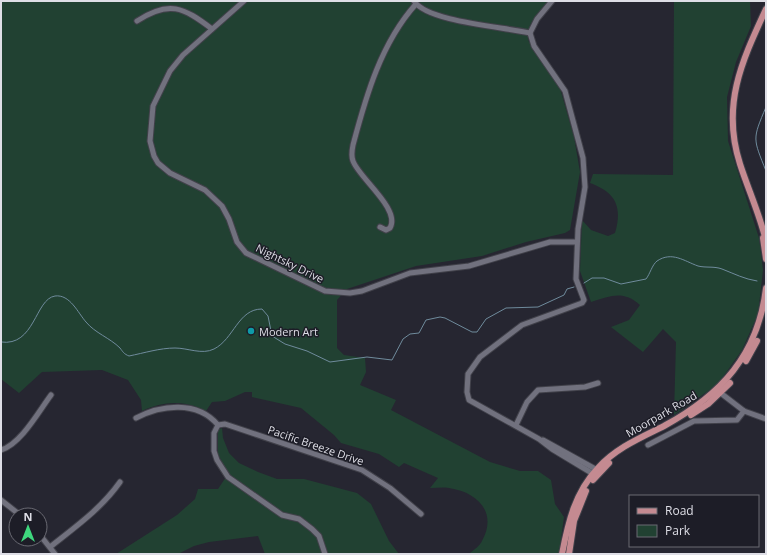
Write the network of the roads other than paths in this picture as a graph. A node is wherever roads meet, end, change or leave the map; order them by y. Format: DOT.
graph roads {
  1 [pos="244,1"];
  2 [pos="552,1"];
  3 [pos="415,3"];
  4 [pos="766,9"];
  5 [pos="137,22"];
  6 [pos="212,29"];
  7 [pos="530,33"];
  8 [pos="757,215"];
  9 [pos="380,227"];
  10 [pos="576,242"];
  11 [pos="766,242"];
  12 [pos="766,259"];
  13 [pos="766,288"];
  14 [pos="766,310"];
  15 [pos="598,383"];
  16 [pos="719,392"];
  17 [pos="51,395"];
  18 [pos="744,411"];
  19 [pos="136,418"];
  20 [pos="766,419"];
  21 [pos="218,425"];
  22 [pos="516,425"];
  23 [pos="648,444"];
  24 [pos="1,450"];
  25 [pos="596,473"];
  26 [pos="120,482"];
  27 [pos="1,500"];
  28 [pos="10,507"];
  29 [pos="421,514"];
  30 [pos="48,545"];
  31 [pos="50,547"];
  32 [pos="55,554"];
  33 [pos="325,554"];
  34 [pos="562,554"];
  35 [pos="569,554"];
  1 -- 6 [label="street, Nightsky Drive"];
  2 -- 7 [label="street"];
  3 -- 7 [label="street"];
  3 -- 9 [label="street"];
  4 -- 8 [label="main road"];
  5 -- 6 [label="street"];
  6 -- 10 [label="street, Nightsky Drive"];
  7 -- 10 [label="street"];
  8 -- 11 [label="main road"];
  8 -- 12 [label="main road"];
  10 -- 22 [label="street"];
  13 -- 16 [label="main road, Moorpark Road"];
  14 -- 16 [label="main road, Moorpark Road"];
  15 -- 22 [label="street"];
  16 -- 18 [label="street"];
  16 -- 25 [label="main road, Moorpark Road"];
  17 -- 24 [label="street"];
  18 -- 20 [label="street"];
  18 -- 23 [label="street"];
  19 -- 21 [label="street"];
  21 -- 29 [label="street, Pacific Breeze Drive"];
  21 -- 33 [label="street"];
  22 -- 25 [label="street"];
  25 -- 34 [label="main road, Moorpark Road"];
  25 -- 35 [label="main road, Moorpark Road"];
  26 -- 31 [label="street"];
  27 -- 28 [label="street"];
  30 -- 31 [label="street"];
  31 -- 32 [label="street"];
}
